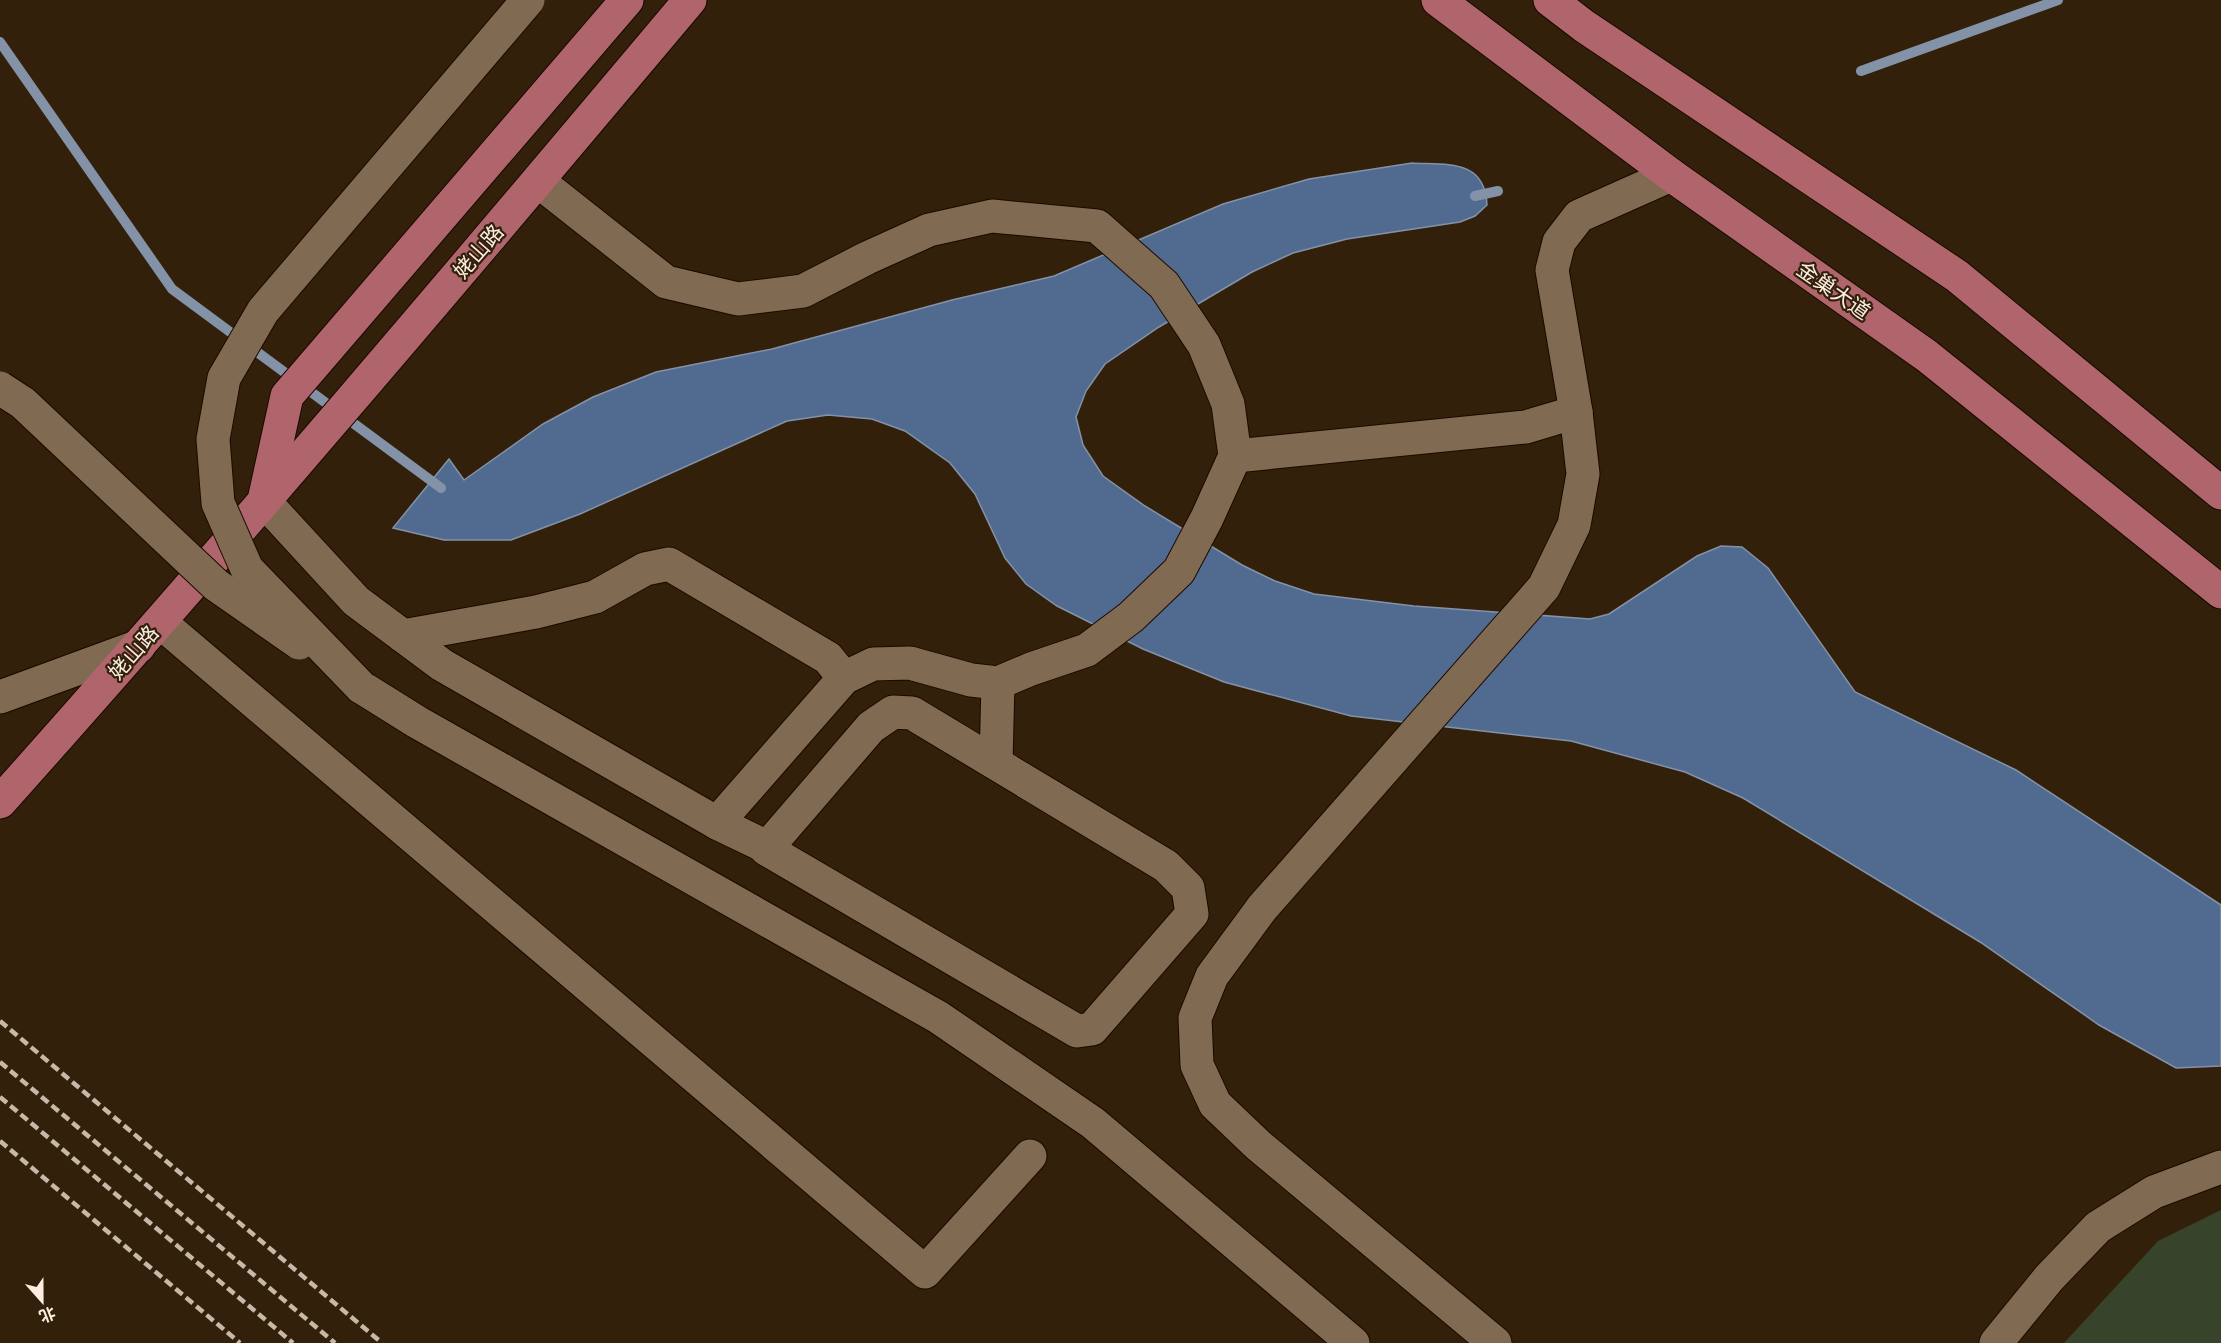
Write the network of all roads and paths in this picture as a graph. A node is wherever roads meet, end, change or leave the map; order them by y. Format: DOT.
graph roads {
  1 [pos="528,0"];
  2 [pos="627,0"];
  3 [pos="690,0"];
  4 [pos="1438,0"];
  5 [pos="1550,0"];
  6 [pos="1671,175"];
  7 [pos="538,181"];
  8 [pos="0,388"];
  9 [pos="1576,412"];
  10 [pos="1235,456"];
  11 [pos="2221,493"];
  12 [pos="264,501"];
  13 [pos="2221,592"];
  14 [pos="149,634"];
  15 [pos="403,636"];
  16 [pos="844,678"];
  17 [pos="998,683"];
  18 [pos="361,687"];
  19 [pos="0,697"];
  20 [pos="996,763"];
  21 [pos="0,802"];
  22 [pos="717,823"];
  23 [pos="767,847"];
  24 [pos="1030,1156"];
  25 [pos="2221,1167"];
  26 [pos="1353,1343"];
  27 [pos="1495,1343"];
  28 [pos="1996,1343"];
  1 -- 18 [label="street, bridge"];
  2 -- 12 [label="main road, 姥山路"];
  3 -- 7 [label="main road, 姥山路"];
  4 -- 6 [label="main road, 金巢大道"];
  5 -- 11 [label="main road"];
  6 -- 9 [label="street"];
  6 -- 13 [label="main road, 金巢大道"];
  7 -- 10 [label="street"];
  7 -- 12 [label="main road, 姥山路"];
  8 -- 18 [label="street, bridge"];
  9 -- 10 [label="street"];
  9 -- 27 [label="street"];
  10 -- 17 [label="street"];
  12 -- 14 [label="main road, 姥山路"];
  12 -- 15 [label="street"];
  14 -- 19 [label="street"];
  14 -- 21 [label="main road, 姥山路"];
  14 -- 24 [label="street"];
  15 -- 16 [label="street"];
  15 -- 22 [label="street"];
  16 -- 17 [label="street"];
  16 -- 22 [label="street"];
  17 -- 20 [label="street"];
  18 -- 26 [label="street"];
  20 -- 23 [label="street"];
  20 -- 23 [label="street"];
  22 -- 23 [label="street"];
  25 -- 28 [label="street"];
}
